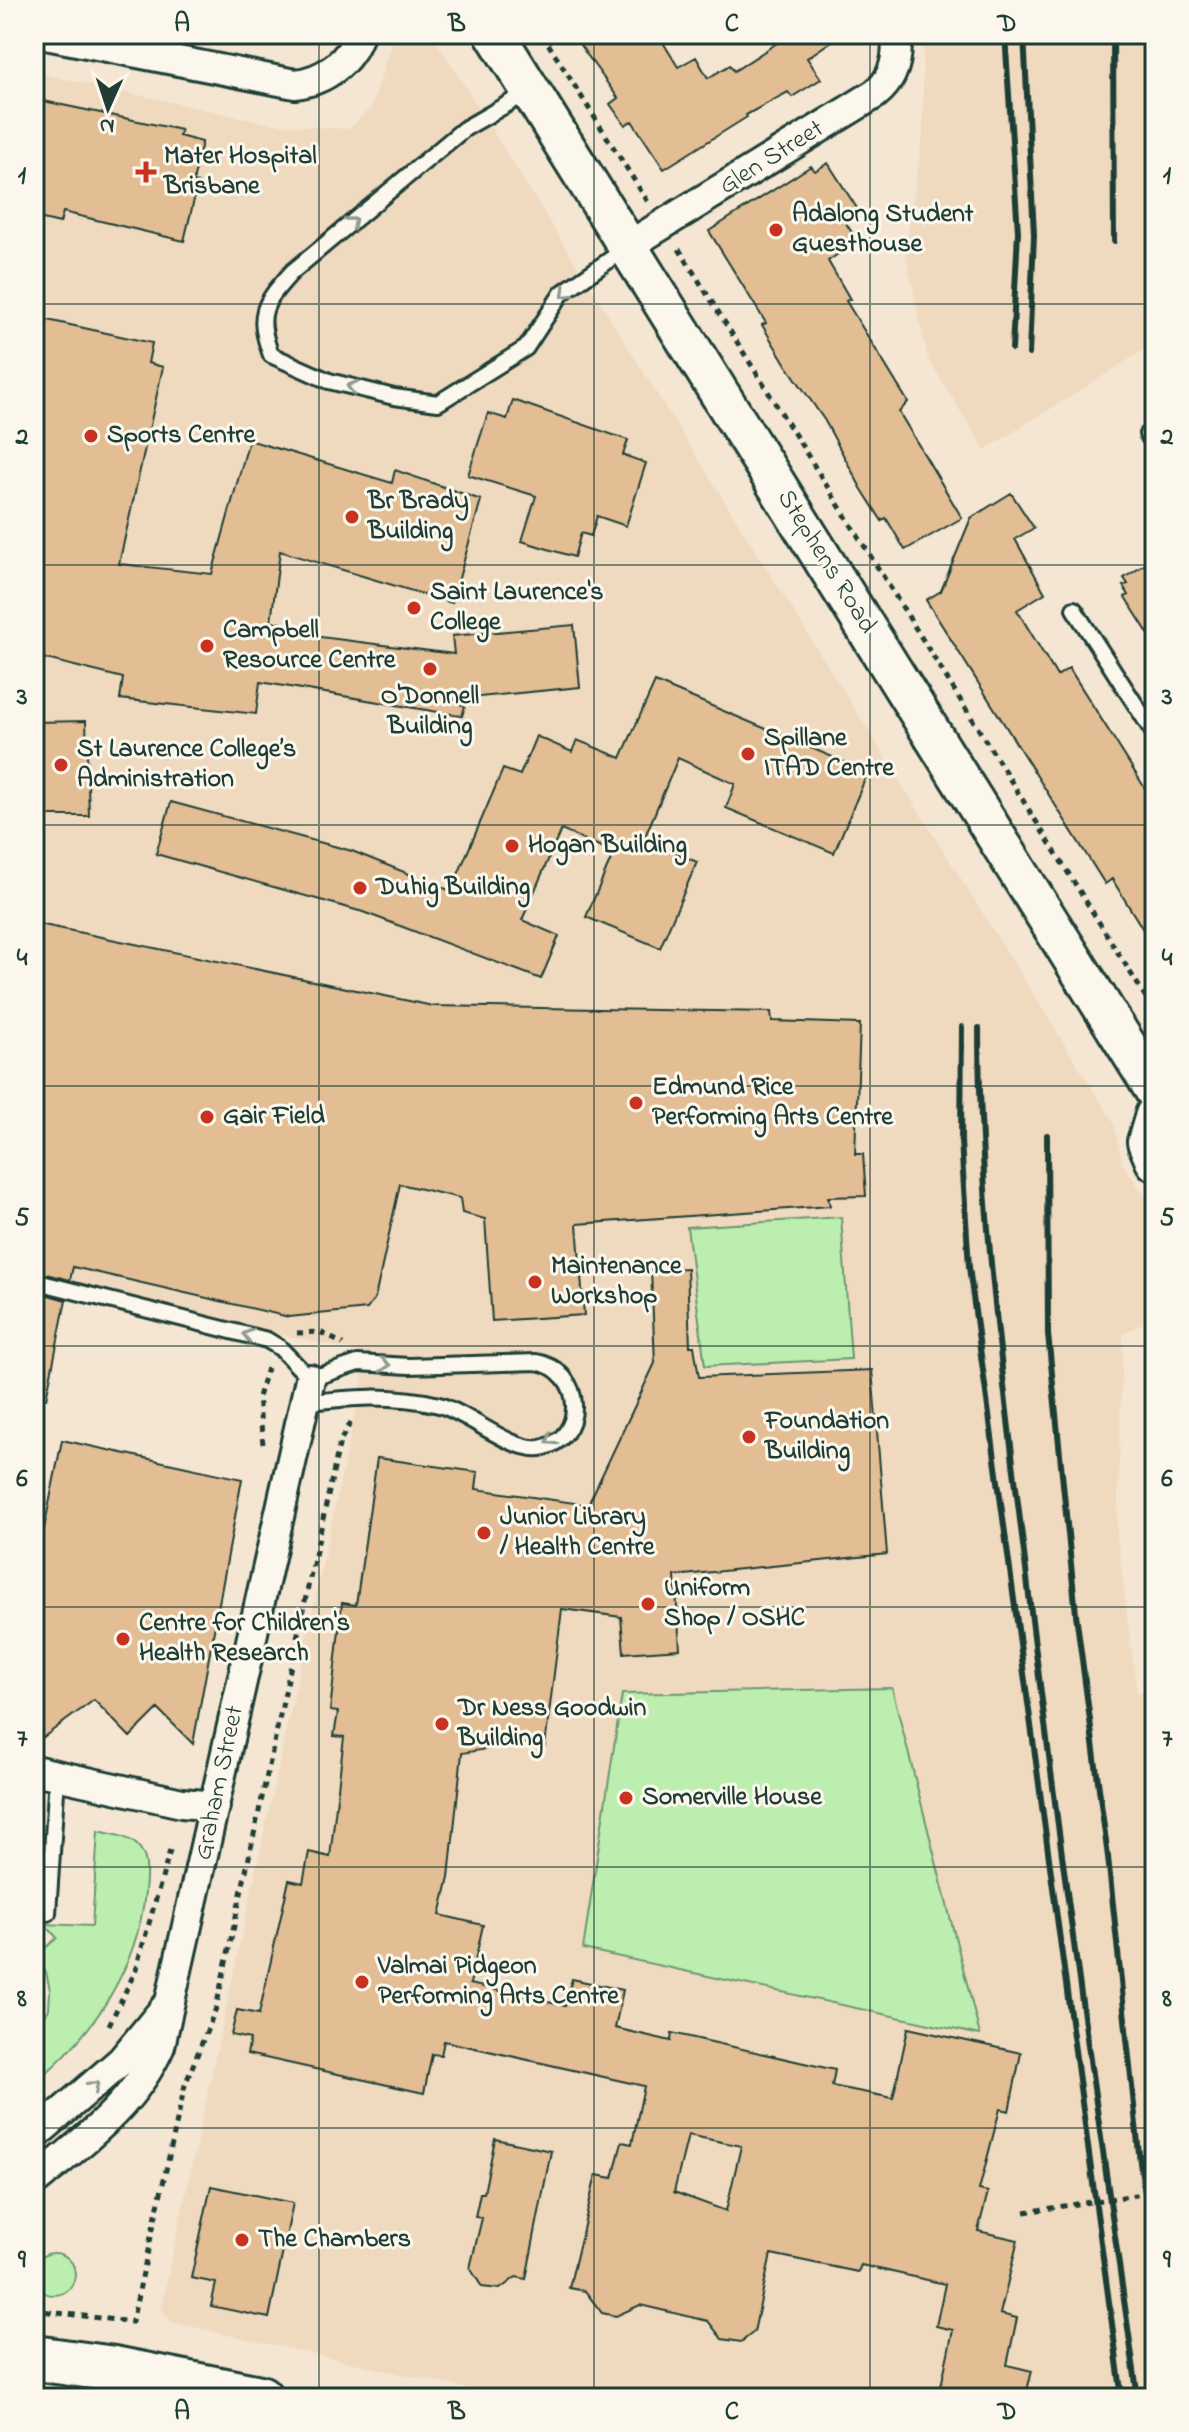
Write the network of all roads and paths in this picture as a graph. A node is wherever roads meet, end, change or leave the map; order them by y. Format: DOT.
graph roads {
  1 [pos="41,34"];
  2 [pos="359,34"];
  3 [pos="495,34"];
  4 [pos="542,34"];
  5 [pos="896,44"];
  6 [pos="530,90"];
  7 [pos="664,225"];
  8 [pos="628,246"];
  9 [pos="1074,609"];
  10 [pos="1155,735"];
  11 [pos="1155,1012"];
  12 [pos="1155,1091"];
  13 [pos="1155,1115"];
  14 [pos="1155,1161"];
  15 [pos="34,1281"];
  16 [pos="307,1391"];
  17 [pos="45,1773"];
  18 [pos="215,1806"];
  19 [pos="171,1847"];
  20 [pos="48,1913"];
  21 [pos="172,1999"];
  22 [pos="102,2038"];
  23 [pos="193,2067"];
  24 [pos="34,2136"];
  25 [pos="34,2182"];
  26 [pos="1155,2192"];
  27 [pos="1025,2212"];
  28 [pos="34,2310"];
  29 [pos="34,2358"];
  30 [pos="260,2398"];
  1 -- 2 [label="street"];
  3 -- 6 [label="street, Stephens Road"];
  4 -- 7 [label="path"];
  5 -- 7 [label="street, Glen Street"];
  6 -- 8 [label="street, Stephens Road"];
  8 -- 6 [label="lane, one-way"];
  7 -- 8 [label="street, Glen Street"];
  7 -- 11 [label="path"];
  8 -- 12 [label="street, Stephens Road"];
  9 -- 10 [label="lane"];
  13 -- 14 [label="street"];
  16 -- 15 [label="lane, one-way"];
  16 -- 16 [label="lane, one-way"];
  16 -- 18 [label="street, Graham Street"];
  17 -- 18 [label="street"];
  17 -- 20 [label="lane"];
  18 -- 21 [label="street, Graham Street"];
  19 -- 22 [label="path"];
  24 -- 21 [label="street, Graham Street, one-way"];
  21 -- 25 [label="street, Graham Street"];
  23 -- 28 [label="path"];
  26 -- 27 [label="path, bridge"];
  29 -- 30 [label="main road"];
}
